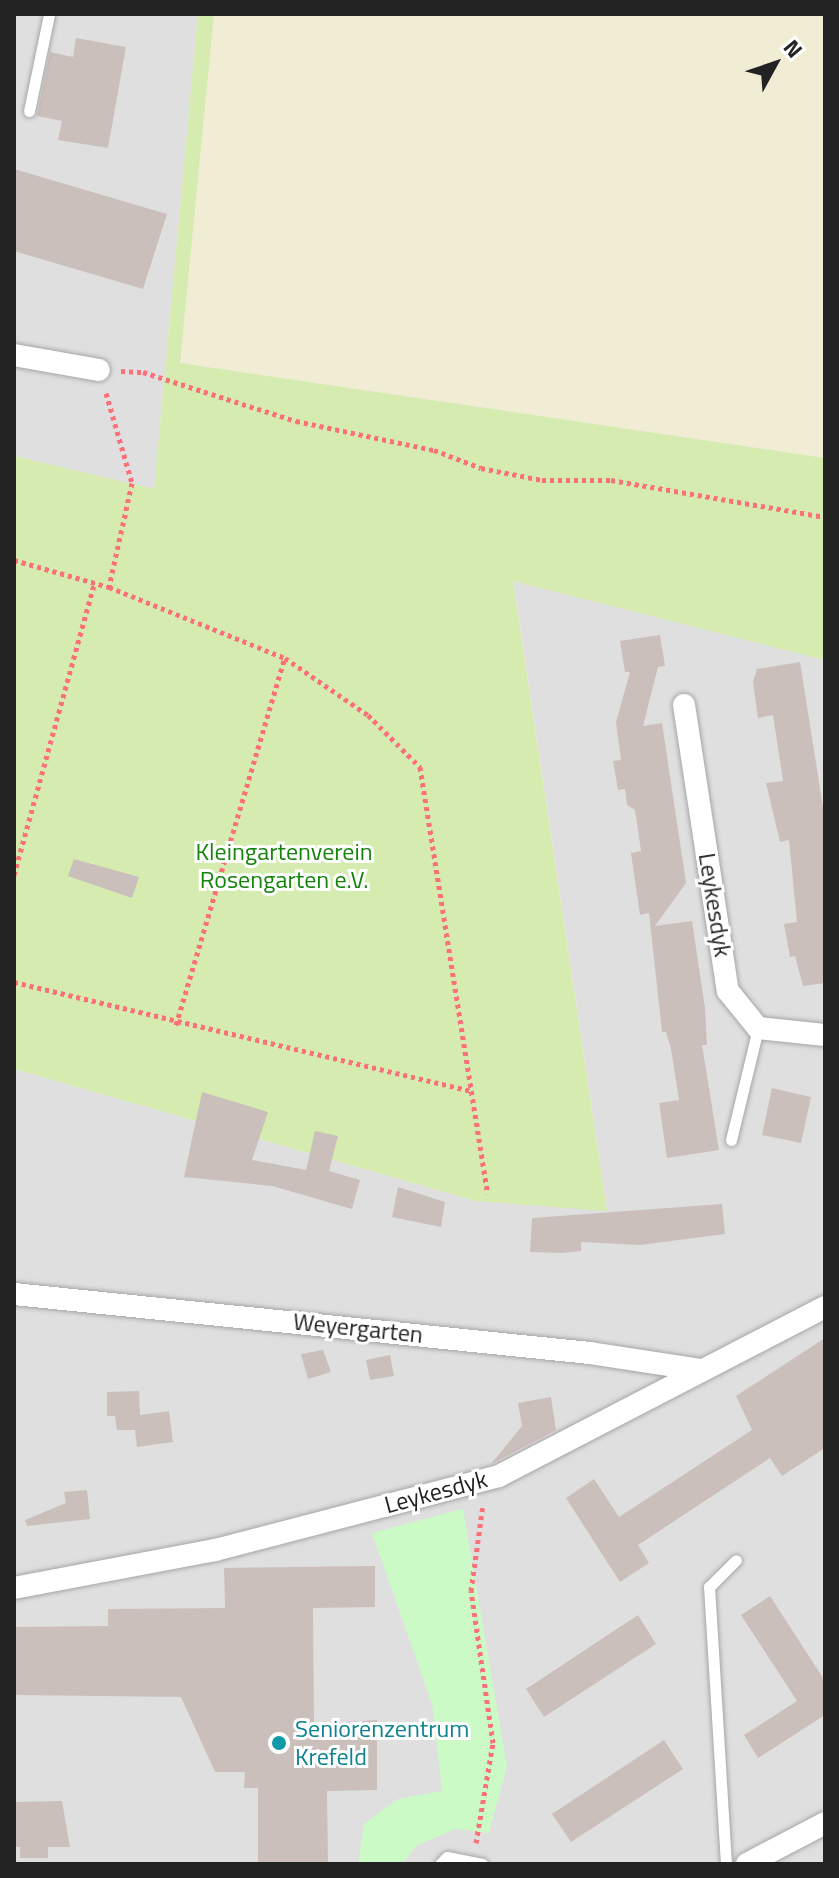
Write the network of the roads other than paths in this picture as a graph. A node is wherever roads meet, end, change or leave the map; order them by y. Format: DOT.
graph roads {
  1 [pos="49,14"];
  2 [pos="29,111"];
  3 [pos="14,355"];
  4 [pos="99,370"];
  5 [pos="684,705"];
  6 [pos="758,1028"];
  7 [pos="825,1035"];
  8 [pos="731,1140"];
  9 [pos="14,1294"];
  10 [pos="825,1307"];
  11 [pos="701,1370"];
  12 [pos="736,1560"];
  13 [pos="14,1588"];
  14 [pos="825,1823"];
  15 [pos="479,1862"];
  16 [pos="440,1864"];
  17 [pos="726,1864"];
  18 [pos="747,1864"];
  1 -- 2 [label="lane"];
  3 -- 4 [label="street"];
  5 -- 6 [label="street, Leykesdyk"];
  6 -- 7 [label="street"];
  6 -- 8 [label="lane"];
  9 -- 11 [label="street, Weyergarten"];
  10 -- 11 [label="street, Leykesdyk"];
  11 -- 13 [label="street, Leykesdyk"];
  12 -- 17 [label="lane"];
  14 -- 18 [label="street"];
  15 -- 16 [label="lane"];
}
